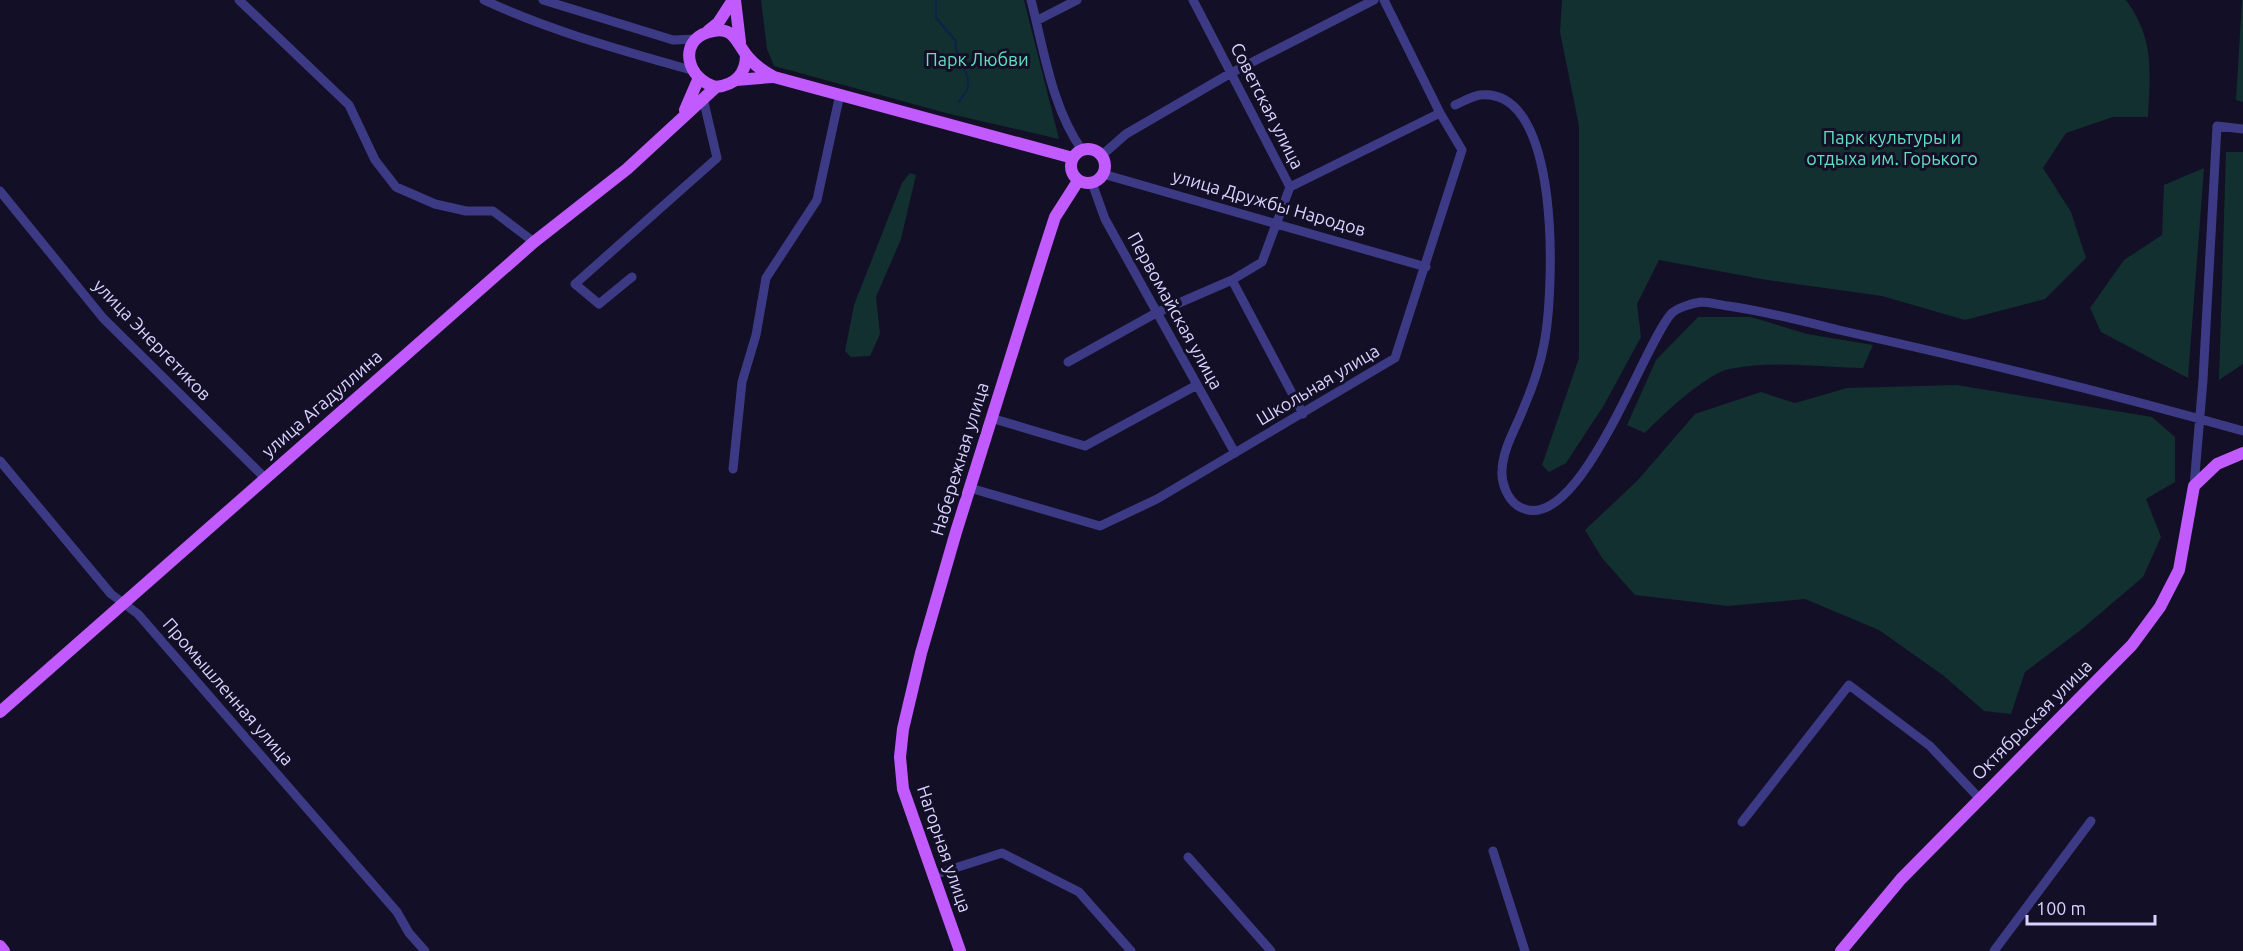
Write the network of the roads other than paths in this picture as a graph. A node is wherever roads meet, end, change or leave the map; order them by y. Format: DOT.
graph roads {
  1 [pos="239,0"];
  2 [pos="484,0"];
  3 [pos="543,0"];
  4 [pos="734,0"];
  5 [pos="1031,0"];
  6 [pos="1077,0"];
  7 [pos="1194,0"];
  8 [pos="1374,0"];
  9 [pos="1384,0"];
  10 [pos="1036,21"];
  11 [pos="701,36"];
  12 [pos="740,42"];
  13 [pos="746,55"];
  14 [pos="1231,73"];
  15 [pos="695,75"];
  16 [pos="774,76"];
  17 [pos="736,80"];
  18 [pos="716,87"];
  19 [pos="840,94"];
  20 [pos="704,98"];
  21 [pos="1455,105"];
  22 [pos="1440,113"];
  23 [pos="673,128"];
  24 [pos="2243,129"];
  25 [pos="1077,154"];
  26 [pos="1101,156"];
  27 [pos="1103,174"];
  28 [pos="1078,181"];
  29 [pos="1092,183"];
  30 [pos="1290,187"];
  31 [pos="0,191"];
  32 [pos="1276,222"];
  33 [pos="534,242"];
  34 [pos="1426,267"];
  35 [pos="632,277"];
  36 [pos="1232,280"];
  37 [pos="1156,313"];
  38 [pos="1068,362"];
  39 [pos="1197,385"];
  40 [pos="1303,414"];
  41 [pos="991,418"];
  42 [pos="2199,418"];
  43 [pos="2243,431"];
  44 [pos="1235,453"];
  45 [pos="2243,453"];
  46 [pos="0,461"];
  47 [pos="734,469"];
  48 [pos="265,478"];
  49 [pos="2194,486"];
  50 [pos="970,488"];
  51 [pos="123,605"];
  52 [pos="0,712"];
  53 [pos="900,757"];
  54 [pos="1979,798"];
  55 [pos="2091,821"];
  56 [pos="1742,822"];
  57 [pos="1493,851"];
  58 [pos="1188,857"];
  59 [pos="933,875"];
  60 [pos="0,946"];
  61 [pos="4,951"];
  62 [pos="425,951"];
  63 [pos="960,951"];
  64 [pos="1131,951"];
  65 [pos="1270,951"];
  66 [pos="1525,951"];
  67 [pos="1841,951"];
  68 [pos="1994,951"];
  1 -- 33 [label="street"];
  2 -- 15 [label="street"];
  3 -- 11 [label="street"];
  4 -- 11 [label="main road"];
  4 -- 12 [label="main road"];
  5 -- 10 [label="street"];
  6 -- 10 [label="street"];
  7 -- 14 [label="street, Советская улица"];
  8 -- 14 [label="street"];
  9 -- 22 [label="street, Школьная улица"];
  10 -- 25 [label="street"];
  11 -- 12 [label="main road"];
  11 -- 15 [label="main road"];
  12 -- 13 [label="main road"];
  13 -- 16 [label="main road"];
  13 -- 17 [label="main road"];
  14 -- 26 [label="street"];
  14 -- 30 [label="street, Советская улица"];
  15 -- 18 [label="main road"];
  15 -- 23 [label="main road"];
  16 -- 17 [label="main road"];
  16 -- 19 [label="main road"];
  17 -- 18 [label="main road"];
  18 -- 20 [label="main road"];
  19 -- 25 [label="main road"];
  19 -- 47 [label="street"];
  20 -- 23 [label="main road"];
  20 -- 35 [label="street"];
  21 -- 42 [label="street"];
  22 -- 30 [label="street"];
  22 -- 34 [label="street, Школьная улица"];
  23 -- 33 [label="main road, улица Агадуллина"];
  24 -- 42 [label="street"];
  25 -- 26 [label="main road"];
  25 -- 28 [label="main road"];
  26 -- 27 [label="main road"];
  27 -- 29 [label="main road"];
  27 -- 32 [label="street, улица Дружбы Народов"];
  28 -- 29 [label="main road"];
  28 -- 41 [label="main road, Набережная улица"];
  29 -- 37 [label="street, Первомайская улица"];
  30 -- 32 [label="street, Советская улица"];
  31 -- 48 [label="street, улица Энергетиков"];
  32 -- 34 [label="street, улица Дружбы Народов"];
  32 -- 36 [label="street, Советская улица"];
  33 -- 48 [label="main road, улица Агадуллина"];
  34 -- 40 [label="street, Школьная улица"];
  36 -- 37 [label="street, Советская улица"];
  36 -- 40 [label="street"];
  37 -- 38 [label="street, Советская улица"];
  37 -- 39 [label="street, Первомайская улица"];
  39 -- 41 [label="street"];
  39 -- 44 [label="street, Первомайская улица"];
  40 -- 44 [label="street, Школьная улица"];
  41 -- 50 [label="main road, Набережная улица"];
  42 -- 43 [label="street"];
  42 -- 49 [label="street"];
  44 -- 50 [label="street, Школьная улица"];
  45 -- 49 [label="main road"];
  46 -- 51 [label="street, Промышленная улица"];
  48 -- 51 [label="main road, улица Агадуллина"];
  49 -- 54 [label="main road, Октябрьская улица"];
  50 -- 53 [label="main road, Набережная улица"];
  51 -- 52 [label="main road, улица Агадуллина"];
  51 -- 62 [label="street, Промышленная улица"];
  53 -- 59 [label="main road, Нагорная улица"];
  54 -- 56 [label="street"];
  54 -- 67 [label="main road, Октябрьская улица"];
  55 -- 68 [label="street"];
  57 -- 66 [label="street"];
  58 -- 65 [label="street"];
  59 -- 63 [label="main road, Нагорная улица"];
  59 -- 64 [label="street"];
  60 -- 61 [label="main road"];
}
